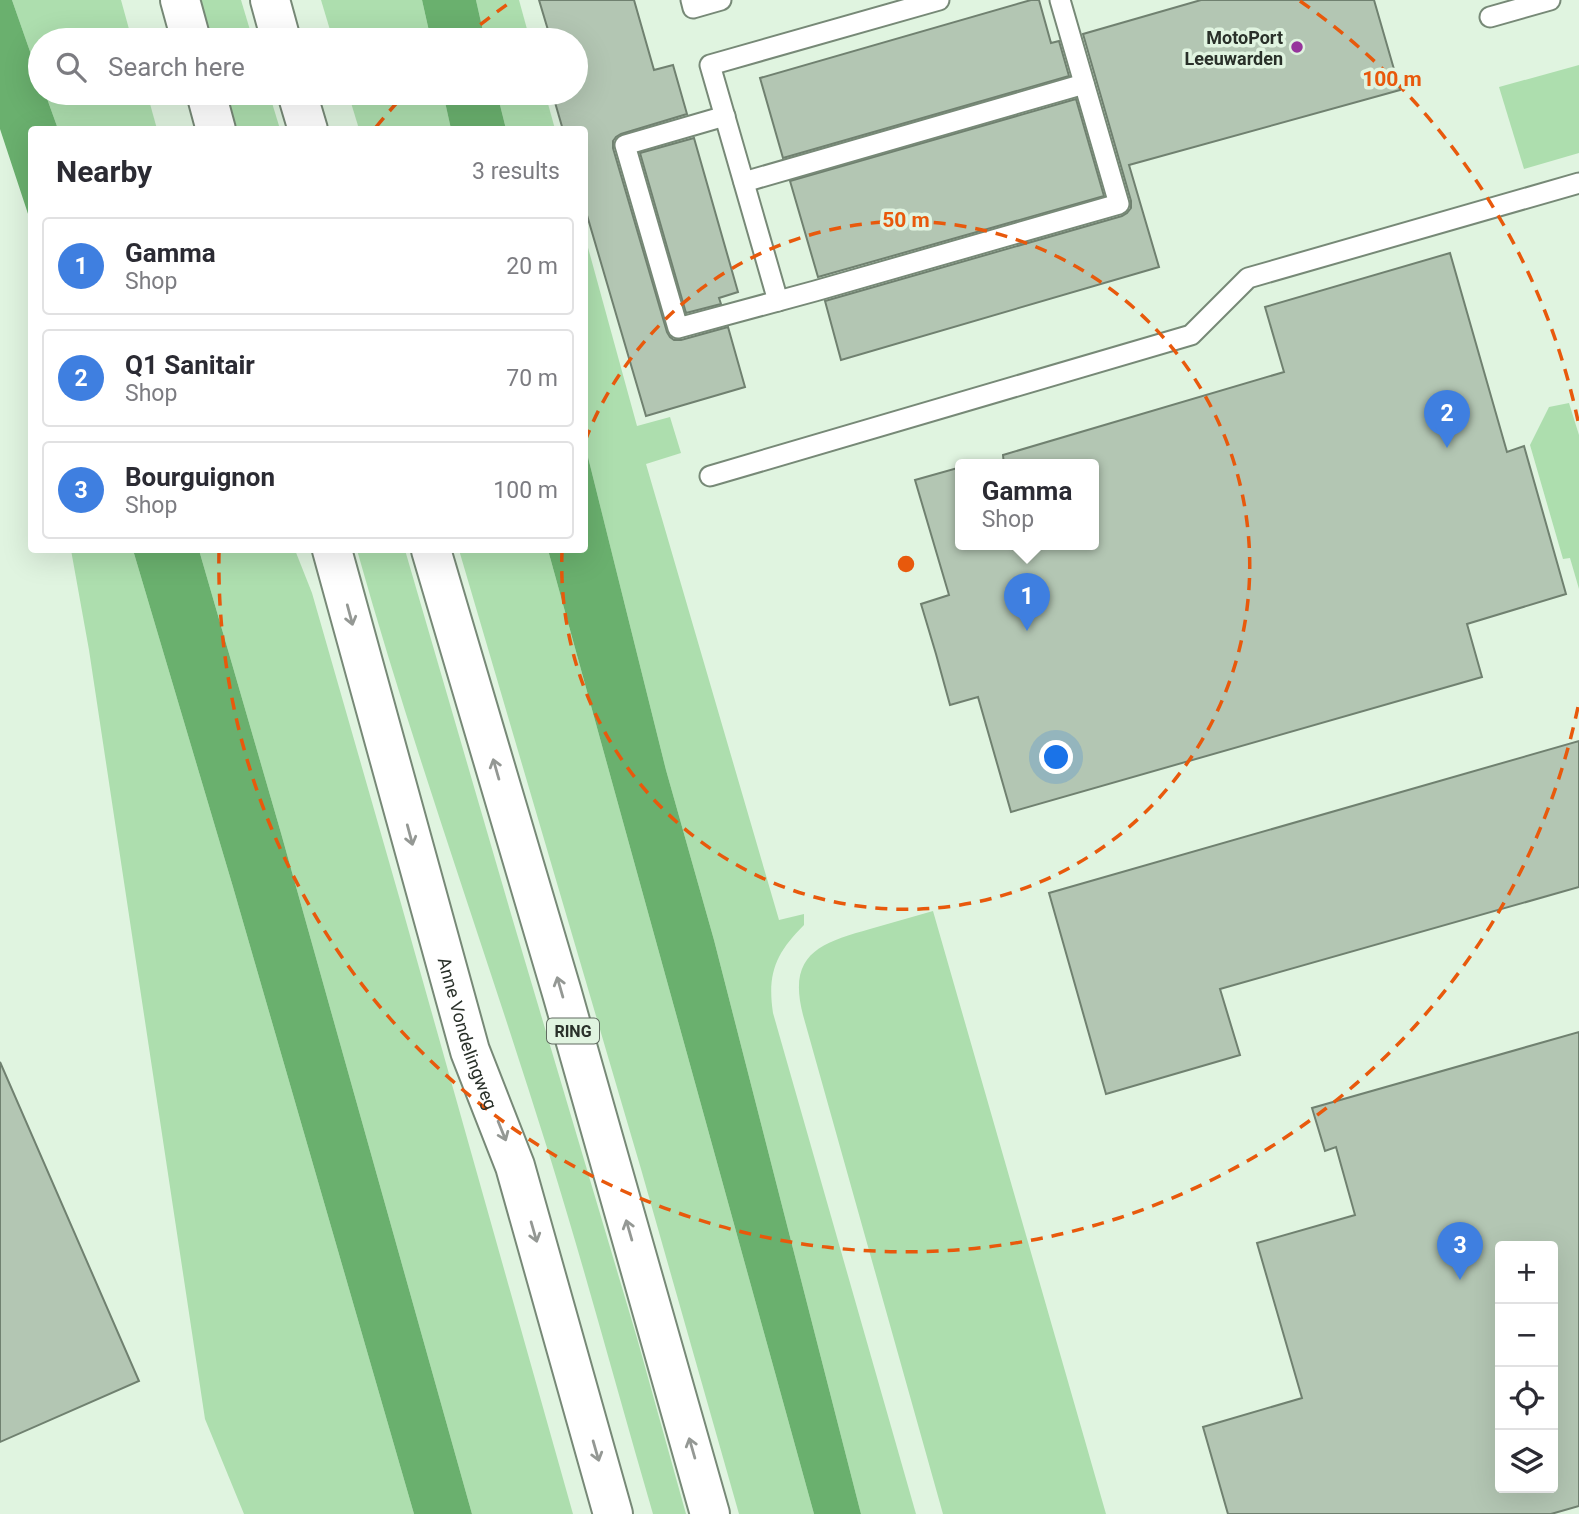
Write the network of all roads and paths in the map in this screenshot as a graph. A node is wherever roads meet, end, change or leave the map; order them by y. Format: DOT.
graph roads {
  1 [pos="180,0"];
  2 [pos="270,0"];
  3 [pos="691,0"];
  4 [pos="721,0"];
  5 [pos="939,0"];
  6 [pos="1060,0"];
  7 [pos="1550,0"];
  8 [pos="1490,17"];
  9 [pos="188,28"];
  10 [pos="278,28"];
  11 [pos="1084,84"];
  12 [pos="209,105"];
  13 [pos="301,105"];
  14 [pos="725,116"];
  15 [pos="215,126"];
  16 [pos="307,126"];
  17 [pos="744,182"];
  18 [pos="1579,183"];
  19 [pos="778,301"];
  20 [pos="710,476"];
  21 [pos="333,553"];
  22 [pos="432,553"];
  23 [pos="613,1514"];
  24 [pos="710,1514"];
  1 -- 9 [label="main road"];
  2 -- 10 [label="main road"];
  3 -- 4 [label="lane"];
  5 -- 14 [label="lane"];
  6 -- 11 [label="lane"];
  7 -- 8 [label="lane"];
  11 -- 17 [label="lane"];
  11 -- 19 [label="lane"];
  12 -- 15 [label="main road"];
  13 -- 16 [label="main road"];
  14 -- 17 [label="lane"];
  14 -- 19 [label="lane"];
  17 -- 19 [label="lane"];
  18 -- 20 [label="lane"];
  21 -- 23 [label="main road, Anne Vondelingweg, one-way"];
  24 -- 22 [label="main road, RING, one-way"];
}
